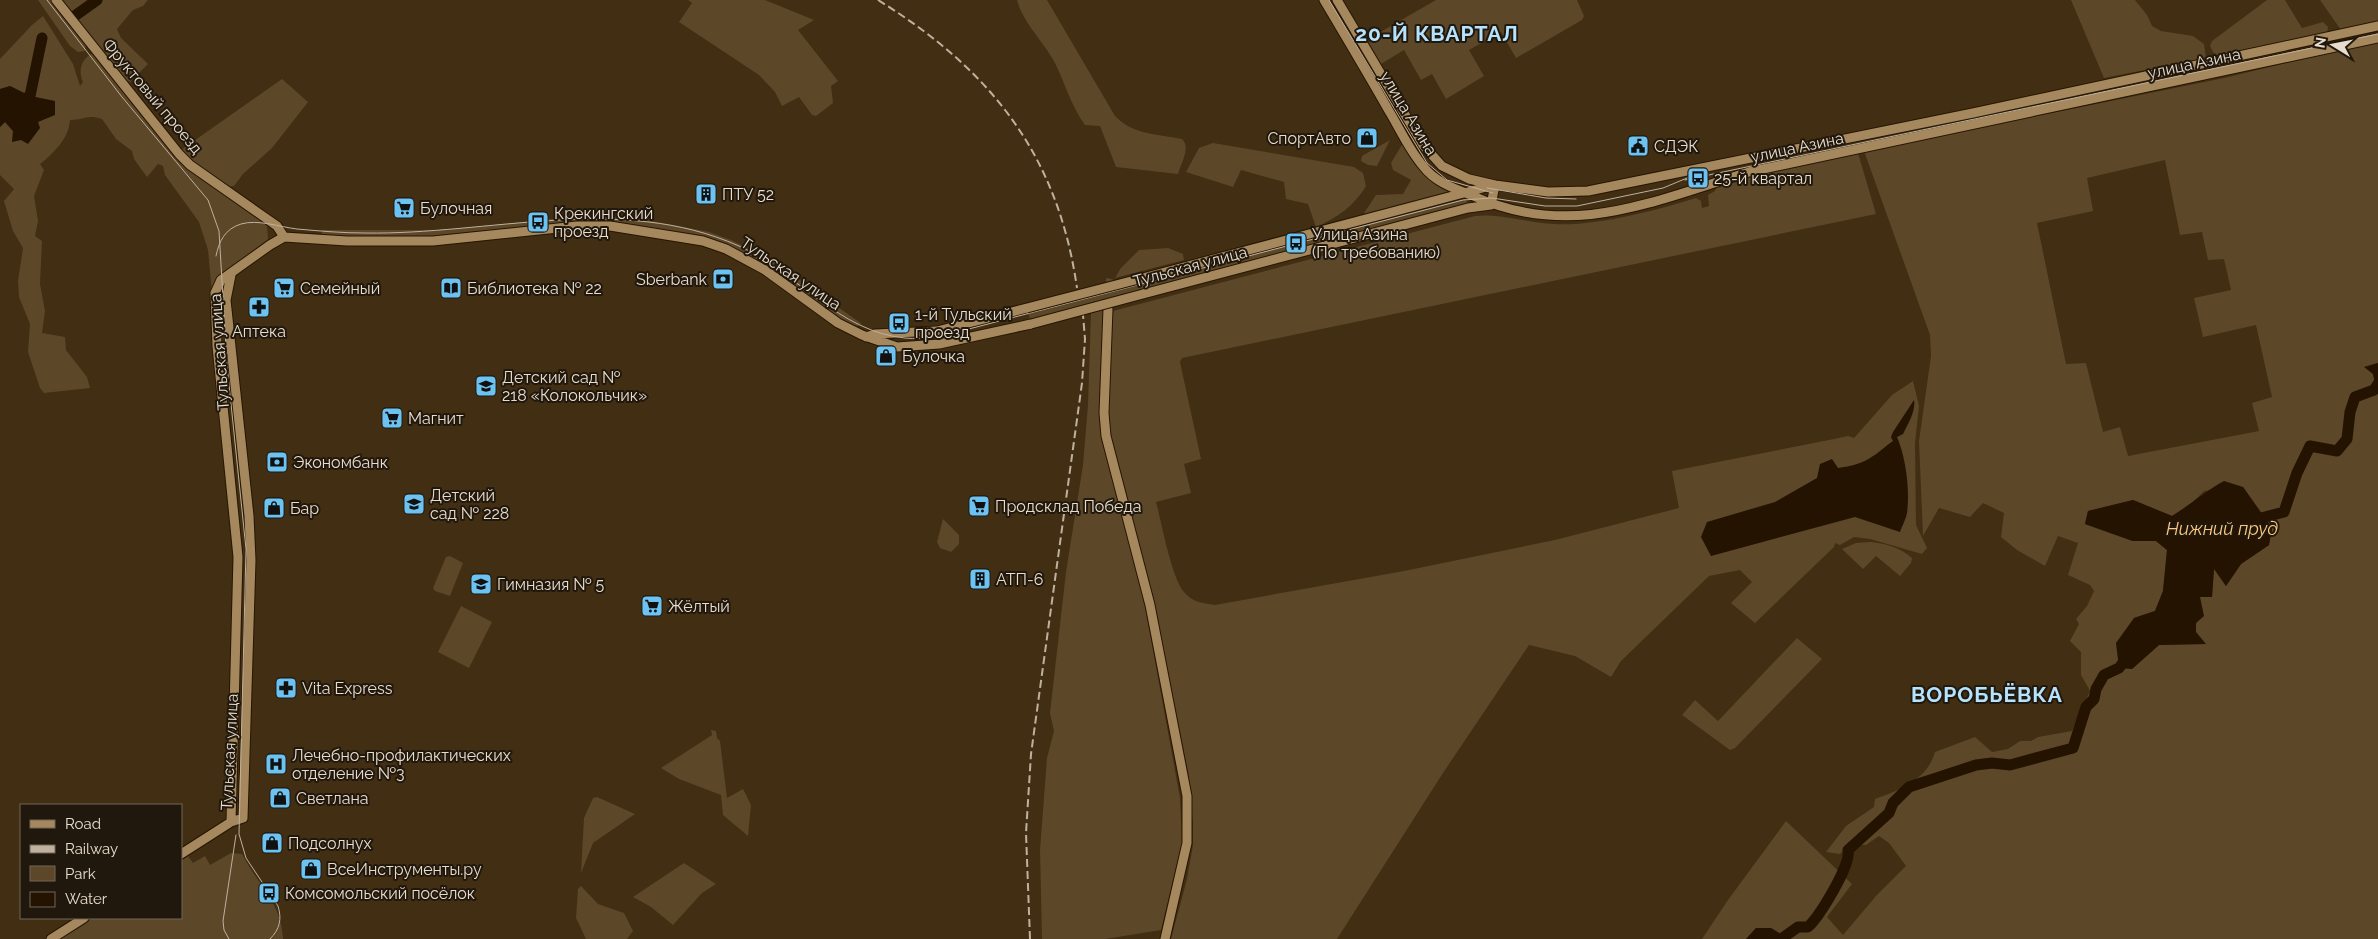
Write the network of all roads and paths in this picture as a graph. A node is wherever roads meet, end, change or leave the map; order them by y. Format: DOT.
graph roads {
  1 [pos="56,0"];
  2 [pos="1324,0"];
  3 [pos="1337,0"];
  4 [pos="2378,26"];
  5 [pos="2378,38"];
  6 [pos="1701,169"];
  7 [pos="1494,185"];
  8 [pos="1705,185"];
  9 [pos="1466,193"];
  10 [pos="1491,205"];
  11 [pos="284,237"];
  12 [pos="231,275"];
  13 [pos="1108,309"];
  14 [pos="866,337"];
  15 [pos="231,822"];
  16 [pos="182,853"];
  17 [pos="82,919"];
  18 [pos="51,939"];
  19 [pos="1165,939"];
  1 -- 11 [label="street, Фруктовый проезд"];
  2 -- 9 [label="street, улица Азина"];
  3 -- 7 [label="street, улица Азина"];
  4 -- 6 [label="street, улица Азина"];
  5 -- 8 [label="street, улица Азина"];
  6 -- 7 [label="street, улица Азина"];
  6 -- 8 [label="street"];
  7 -- 9 [label="street, Тульская улица"];
  7 -- 10 [label="street"];
  8 -- 10 [label="street, улица Азина"];
  9 -- 10 [label="street, улица Азина"];
  9 -- 14 [label="street, Тульская улица, bridge"];
  10 -- 14 [label="street, Тульская улица, bridge"];
  11 -- 12 [label="street, Тульская улица"];
  11 -- 14 [label="street, Тульская улица"];
  12 -- 15 [label="street, Тульская улица"];
  12 -- 15 [label="street, Тульская улица"];
  13 -- 19 [label="street"];
  15 -- 16 [label="street"];
  17 -- 18 [label="street"];
}
